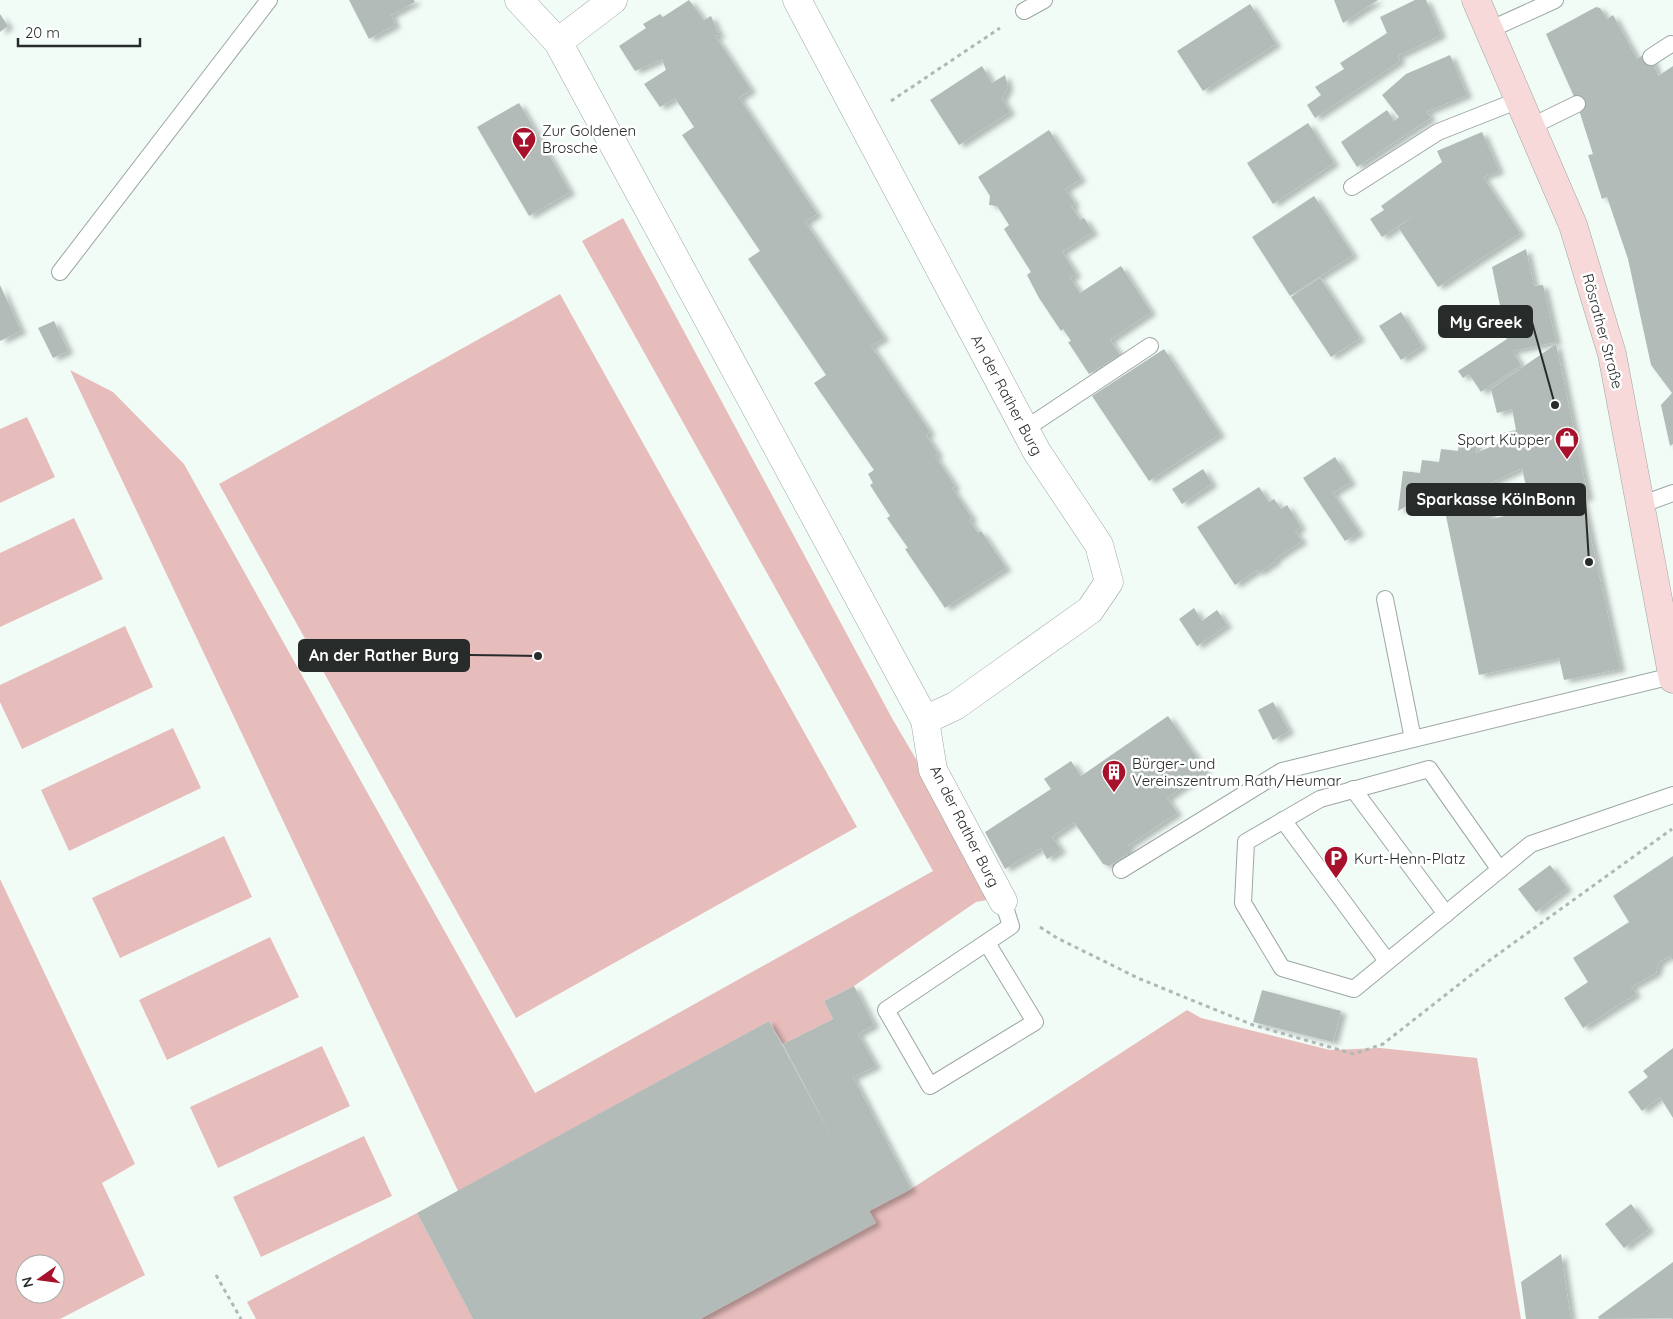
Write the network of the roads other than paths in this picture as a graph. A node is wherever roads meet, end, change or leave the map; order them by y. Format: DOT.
graph roads {
  1 [pos="269,0"];
  2 [pos="519,0"];
  3 [pos="613,0"];
  4 [pos="797,0"];
  5 [pos="1044,0"];
  6 [pos="1476,0"];
  7 [pos="1555,0"];
  8 [pos="1024,11"];
  9 [pos="1489,30"];
  10 [pos="558,42"];
  11 [pos="1671,44"];
  12 [pos="1651,56"];
  13 [pos="1519,100"];
  14 [pos="1577,104"];
  15 [pos="1530,127"];
  16 [pos="1352,187"];
  17 [pos="60,272"];
  18 [pos="1150,346"];
  19 [pos="1025,429"];
  20 [pos="1673,493"];
  21 [pos="1640,505"];
  22 [pos="1385,598"];
  23 [pos="1672,677"];
  24 [pos="925,720"];
  25 [pos="1413,739"];
  26 [pos="1353,789"];
  27 [pos="1673,795"];
  28 [pos="1283,820"];
  29 [pos="1121,870"];
  30 [pos="1500,870"];
  31 [pos="1002,901"];
  32 [pos="1446,914"];
  33 [pos="987,943"];
  34 [pos="1388,961"];
  1 -- 17 [label="lane"];
  2 -- 10 [label="street, An der Rather Burg"];
  3 -- 10 [label="street"];
  4 -- 19 [label="street, An der Rather Burg"];
  5 -- 8 [label="lane"];
  6 -- 9 [label="main road, Rösrather Straße"];
  7 -- 9 [label="lane"];
  9 -- 13 [label="main road, Rösrather Straße"];
  10 -- 24 [label="street, An der Rather Burg"];
  11 -- 12 [label="lane"];
  13 -- 15 [label="main road, Rösrather Straße"];
  13 -- 16 [label="lane"];
  14 -- 15 [label="lane"];
  15 -- 21 [label="main road, Rösrather Straße"];
  18 -- 19 [label="lane"];
  19 -- 24 [label="street, An der Rather Burg"];
  20 -- 21 [label="lane"];
  21 -- 23 [label="main road, Rösrather Straße"];
  22 -- 25 [label="lane"];
  23 -- 25 [label="lane"];
  24 -- 31 [label="street, An der Rather Burg"];
  25 -- 29 [label="lane"];
  26 -- 28 [label="lane"];
  26 -- 30 [label="lane"];
  26 -- 32 [label="lane"];
  27 -- 30 [label="lane"];
  28 -- 34 [label="lane"];
  28 -- 34 [label="lane"];
  30 -- 32 [label="lane"];
  31 -- 33 [label="lane"];
  32 -- 34 [label="lane"];
  33 -- 33 [label="lane"];
}
